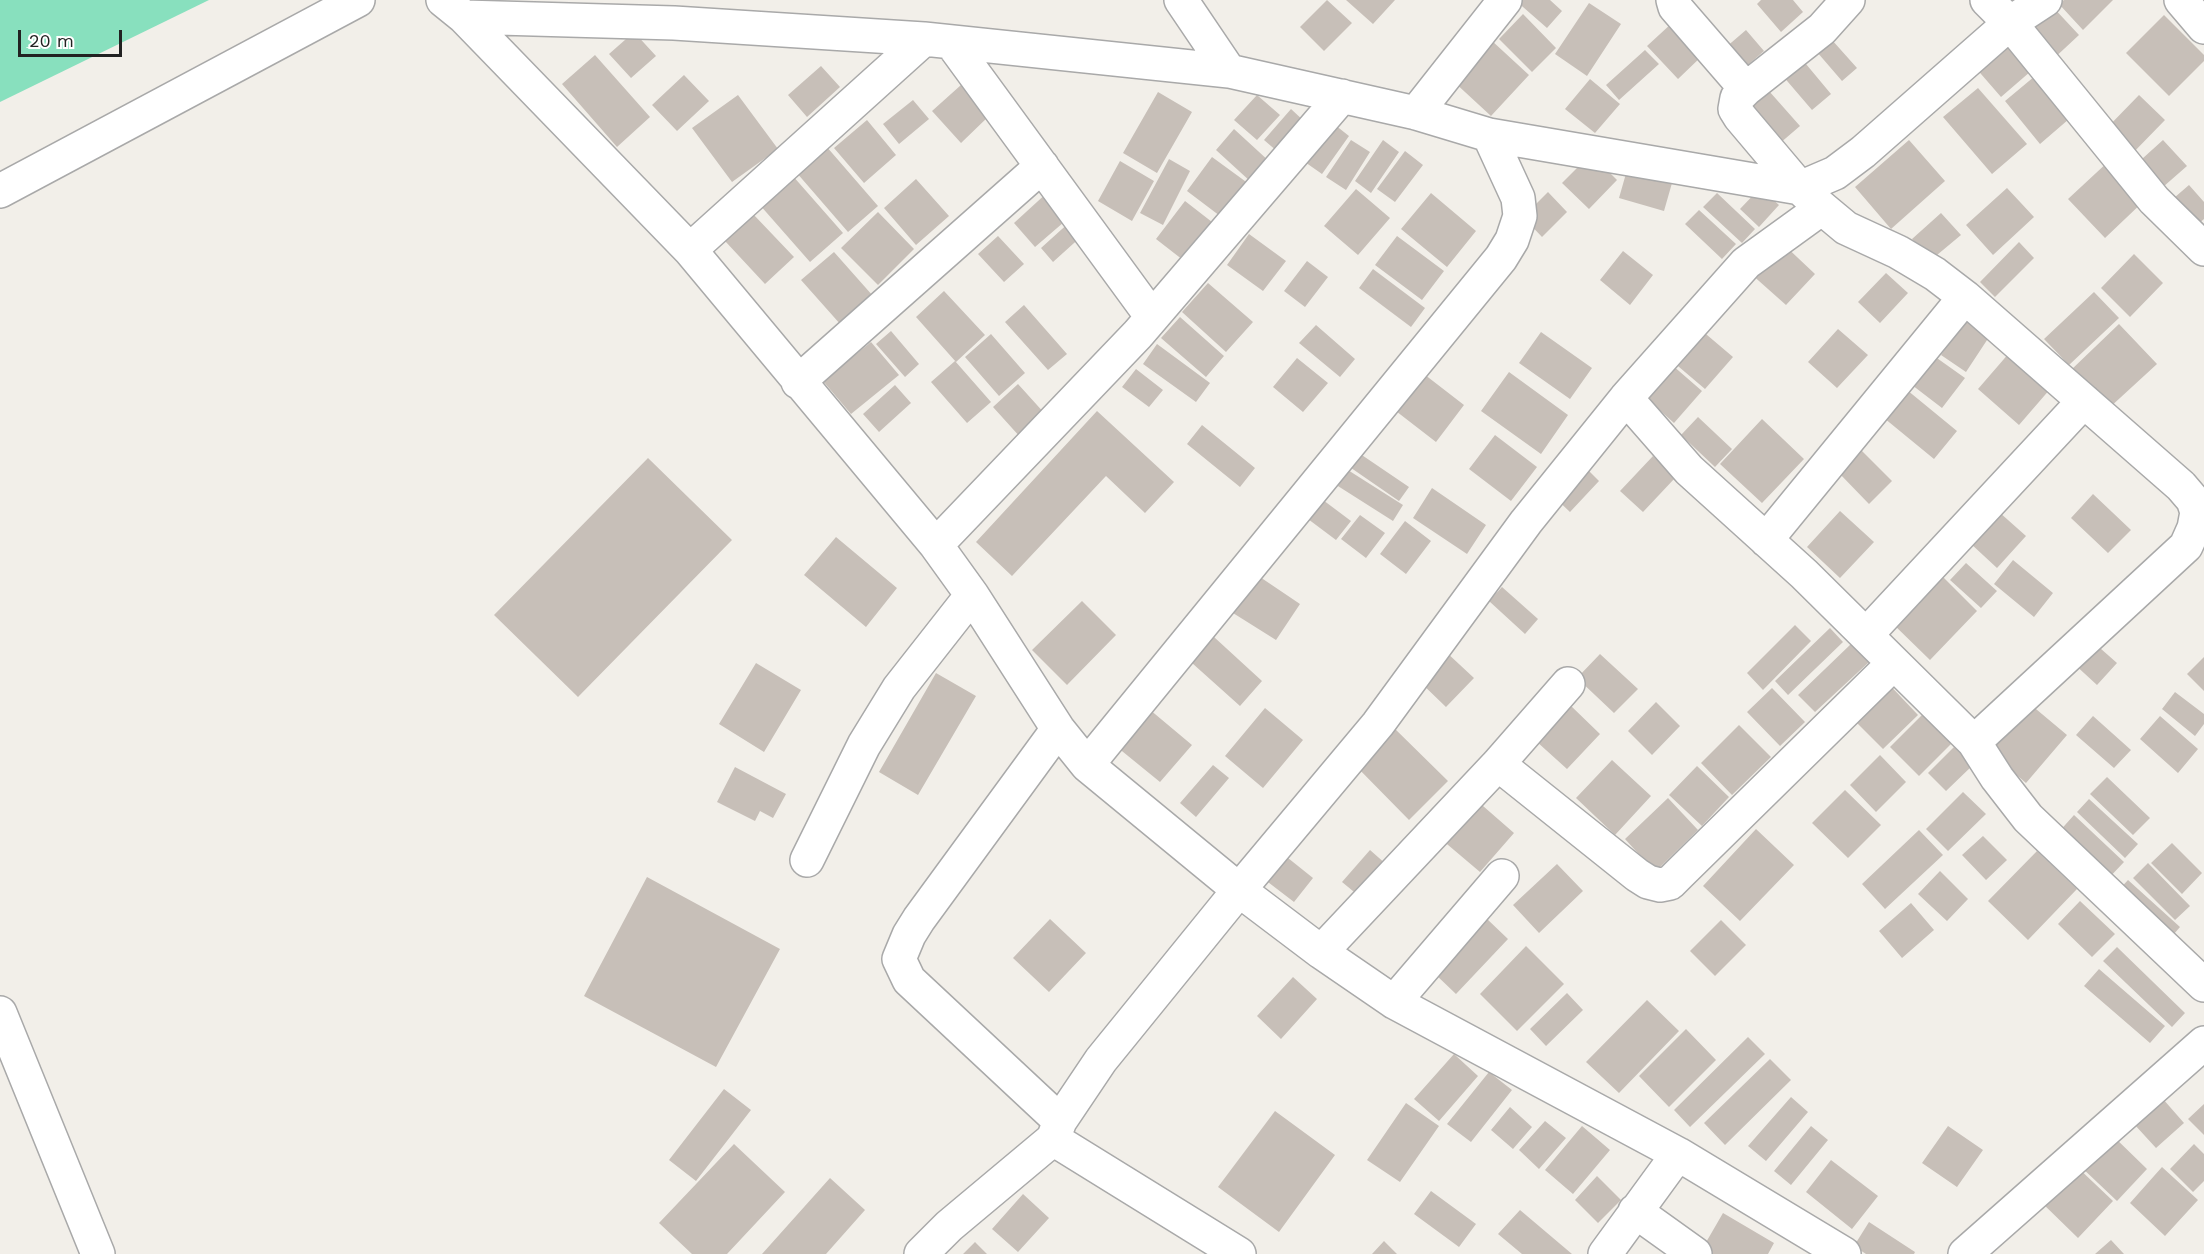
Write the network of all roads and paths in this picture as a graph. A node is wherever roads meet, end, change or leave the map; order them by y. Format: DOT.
graph roads {
  1 [pos="358,0"];
  2 [pos="1182,0"];
  3 [pos="1505,0"];
  4 [pos="1673,0"];
  5 [pos="1848,0"];
  6 [pos="2044,0"];
  7 [pos="2181,0"];
  8 [pos="454,8"];
  9 [pos="1999,11"];
  10 [pos="2204,27"];
  11 [pos="938,41"];
  12 [pos="1229,71"];
  13 [pos="1746,89"];
  14 [pos="1342,96"];
  15 [pos="1416,113"];
  16 [pos="1489,135"];
  17 [pos="1042,166"];
  18 [pos="0,191"];
  19 [pos="1811,198"];
  20 [pos="2204,249"];
  21 [pos="690,250"];
  22 [pos="1965,297"];
  23 [pos="1152,317"];
  24 [pos="798,382"];
  25 [pos="1626,398"];
  26 [pos="2084,401"];
  27 [pos="1766,540"];
  28 [pos="936,545"];
  29 [pos="972,595"];
  30 [pos="1866,635"];
  31 [pos="1894,663"];
  32 [pos="1568,684"];
  33 [pos="1058,729"];
  34 [pos="1974,742"];
  35 [pos="1498,764"];
  36 [pos="1087,765"];
  37 [pos="807,860"];
  38 [pos="1502,876"];
  39 [pos="1239,890"];
  40 [pos="1321,952"];
  41 [pos="2204,985"];
  42 [pos="1394,1002"];
  43 [pos="0,1013"];
  44 [pos="2204,1043"];
  45 [pos="1056,1130"];
  46 [pos="1678,1154"];
  47 [pos="1635,1211"];
  48 [pos="98,1254"];
  49 [pos="921,1254"];
  50 [pos="1239,1254"];
  51 [pos="1605,1254"];
  52 [pos="1695,1254"];
  53 [pos="1844,1254"];
  54 [pos="1965,1254"];
  1 -- 18 [label="street"];
  2 -- 12 [label="street"];
  3 -- 15 [label="street"];
  4 -- 13 [label="street"];
  5 -- 13 [label="street"];
  6 -- 9 [label="street"];
  7 -- 10 [label="street"];
  8 -- 11 [label="street"];
  8 -- 21 [label="street"];
  9 -- 19 [label="street"];
  9 -- 20 [label="street"];
  11 -- 12 [label="street"];
  11 -- 17 [label="street"];
  11 -- 21 [label="street"];
  12 -- 14 [label="street"];
  13 -- 19 [label="street"];
  14 -- 15 [label="street"];
  14 -- 23 [label="street"];
  15 -- 16 [label="street"];
  16 -- 19 [label="street"];
  16 -- 36 [label="street"];
  17 -- 23 [label="street"];
  17 -- 24 [label="street"];
  19 -- 22 [label="street"];
  19 -- 25 [label="street"];
  21 -- 24 [label="street"];
  22 -- 26 [label="street"];
  22 -- 27 [label="street"];
  23 -- 28 [label="street"];
  24 -- 28 [label="street"];
  25 -- 27 [label="street"];
  25 -- 39 [label="street"];
  26 -- 30 [label="street"];
  26 -- 34 [label="street"];
  27 -- 30 [label="street"];
  28 -- 29 [label="street"];
  29 -- 33 [label="street"];
  29 -- 37 [label="street"];
  30 -- 31 [label="street"];
  31 -- 34 [label="street"];
  31 -- 35 [label="street"];
  32 -- 35 [label="street"];
  33 -- 36 [label="street"];
  33 -- 45 [label="street"];
  34 -- 41 [label="street"];
  35 -- 40 [label="street"];
  36 -- 39 [label="street"];
  38 -- 42 [label="street"];
  39 -- 40 [label="street"];
  39 -- 45 [label="street"];
  40 -- 42 [label="street"];
  42 -- 46 [label="street"];
  43 -- 48 [label="street"];
  44 -- 54 [label="street"];
  45 -- 49 [label="street"];
  45 -- 50 [label="street"];
  46 -- 47 [label="street"];
  46 -- 53 [label="street"];
  47 -- 51 [label="street"];
  47 -- 52 [label="street"];
}
